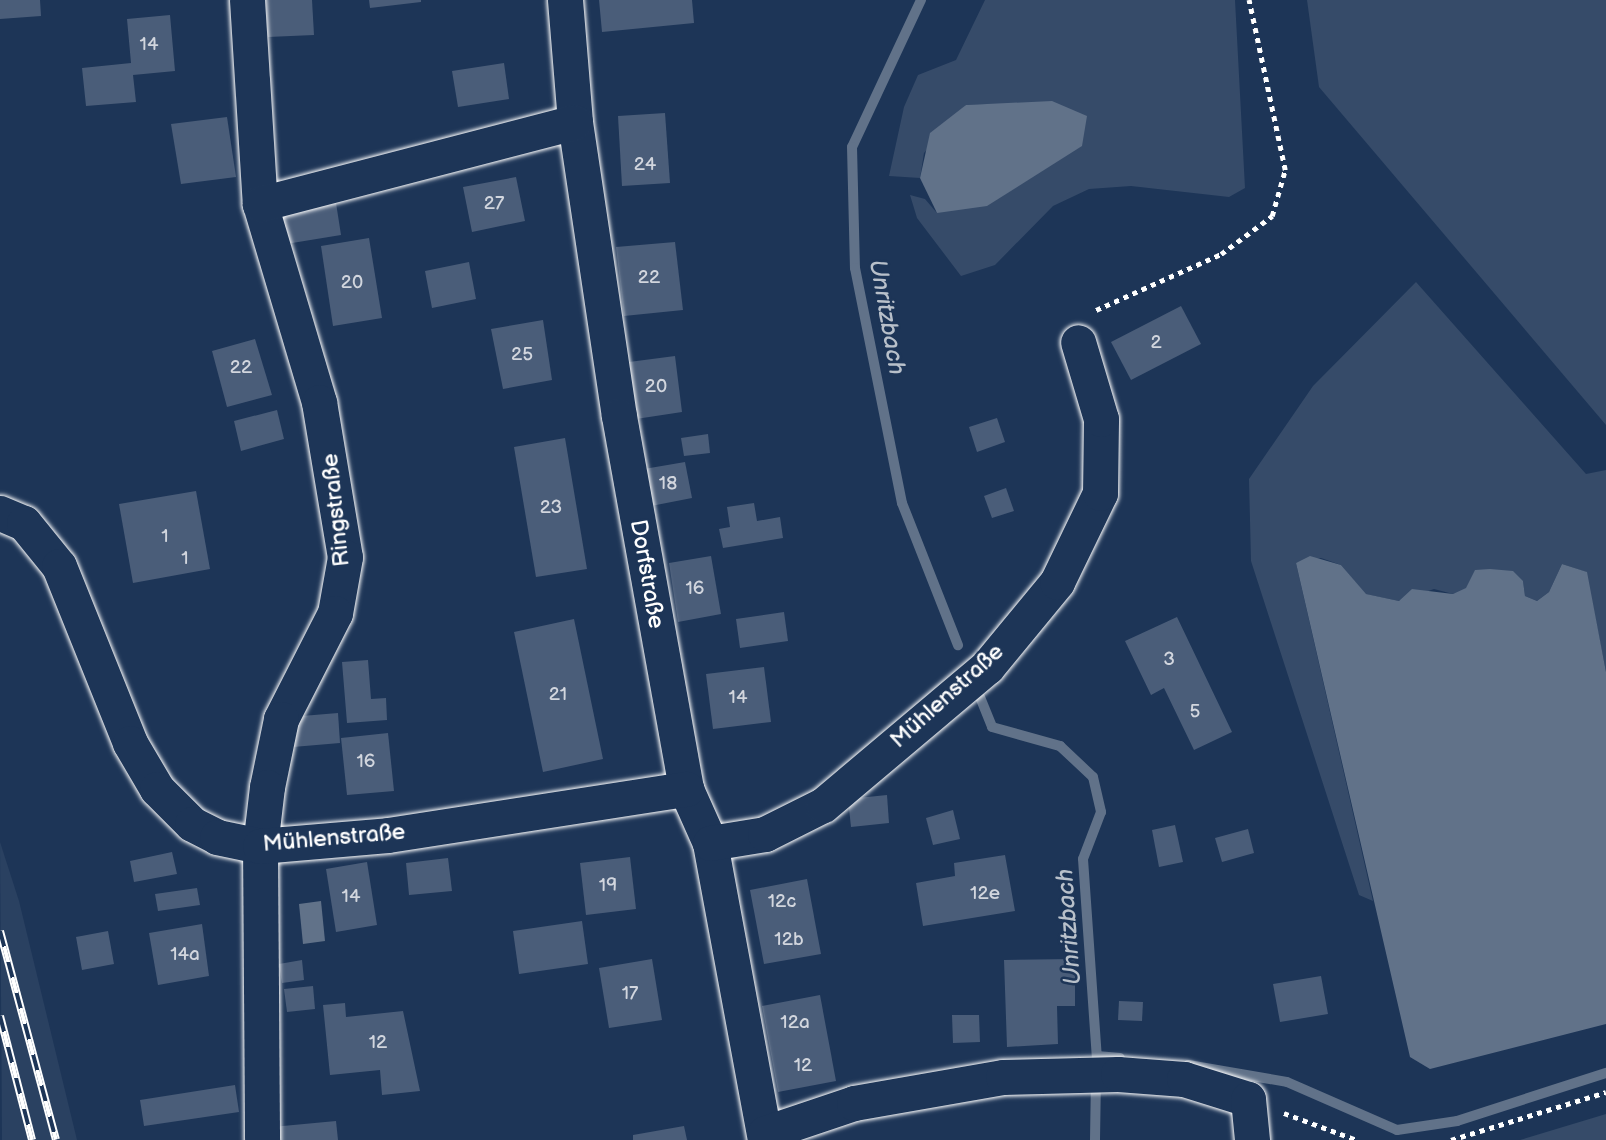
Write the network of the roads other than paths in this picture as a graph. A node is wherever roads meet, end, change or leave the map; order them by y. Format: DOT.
graph roads {
  1 [pos="247,0"];
  2 [pos="565,0"];
  3 [pos="575,122"];
  4 [pos="260,204"];
  5 [pos="1078,342"];
  6 [pos="0,513"];
  7 [pos="686,789"];
  8 [pos="710,843"];
  9 [pos="260,846"];
  10 [pos="765,1136"];
  11 [pos="262,1140"];
  12 [pos="1252,1140"];
  1 -- 4 [label="street, Ringstraße"];
  2 -- 3 [label="street, Dorfstraße"];
  3 -- 4 [label="street"];
  3 -- 7 [label="street, Dorfstraße"];
  4 -- 9 [label="street, Ringstraße"];
  5 -- 8 [label="street, Mühlenstraße"];
  6 -- 9 [label="street, Mühlenstraße"];
  7 -- 8 [label="street, Dorfstraße"];
  7 -- 9 [label="street, Mühlenstraße"];
  8 -- 10 [label="street, Dorfstraße"];
  9 -- 11 [label="street, Ringstraße"];
  10 -- 12 [label="street"];
}
